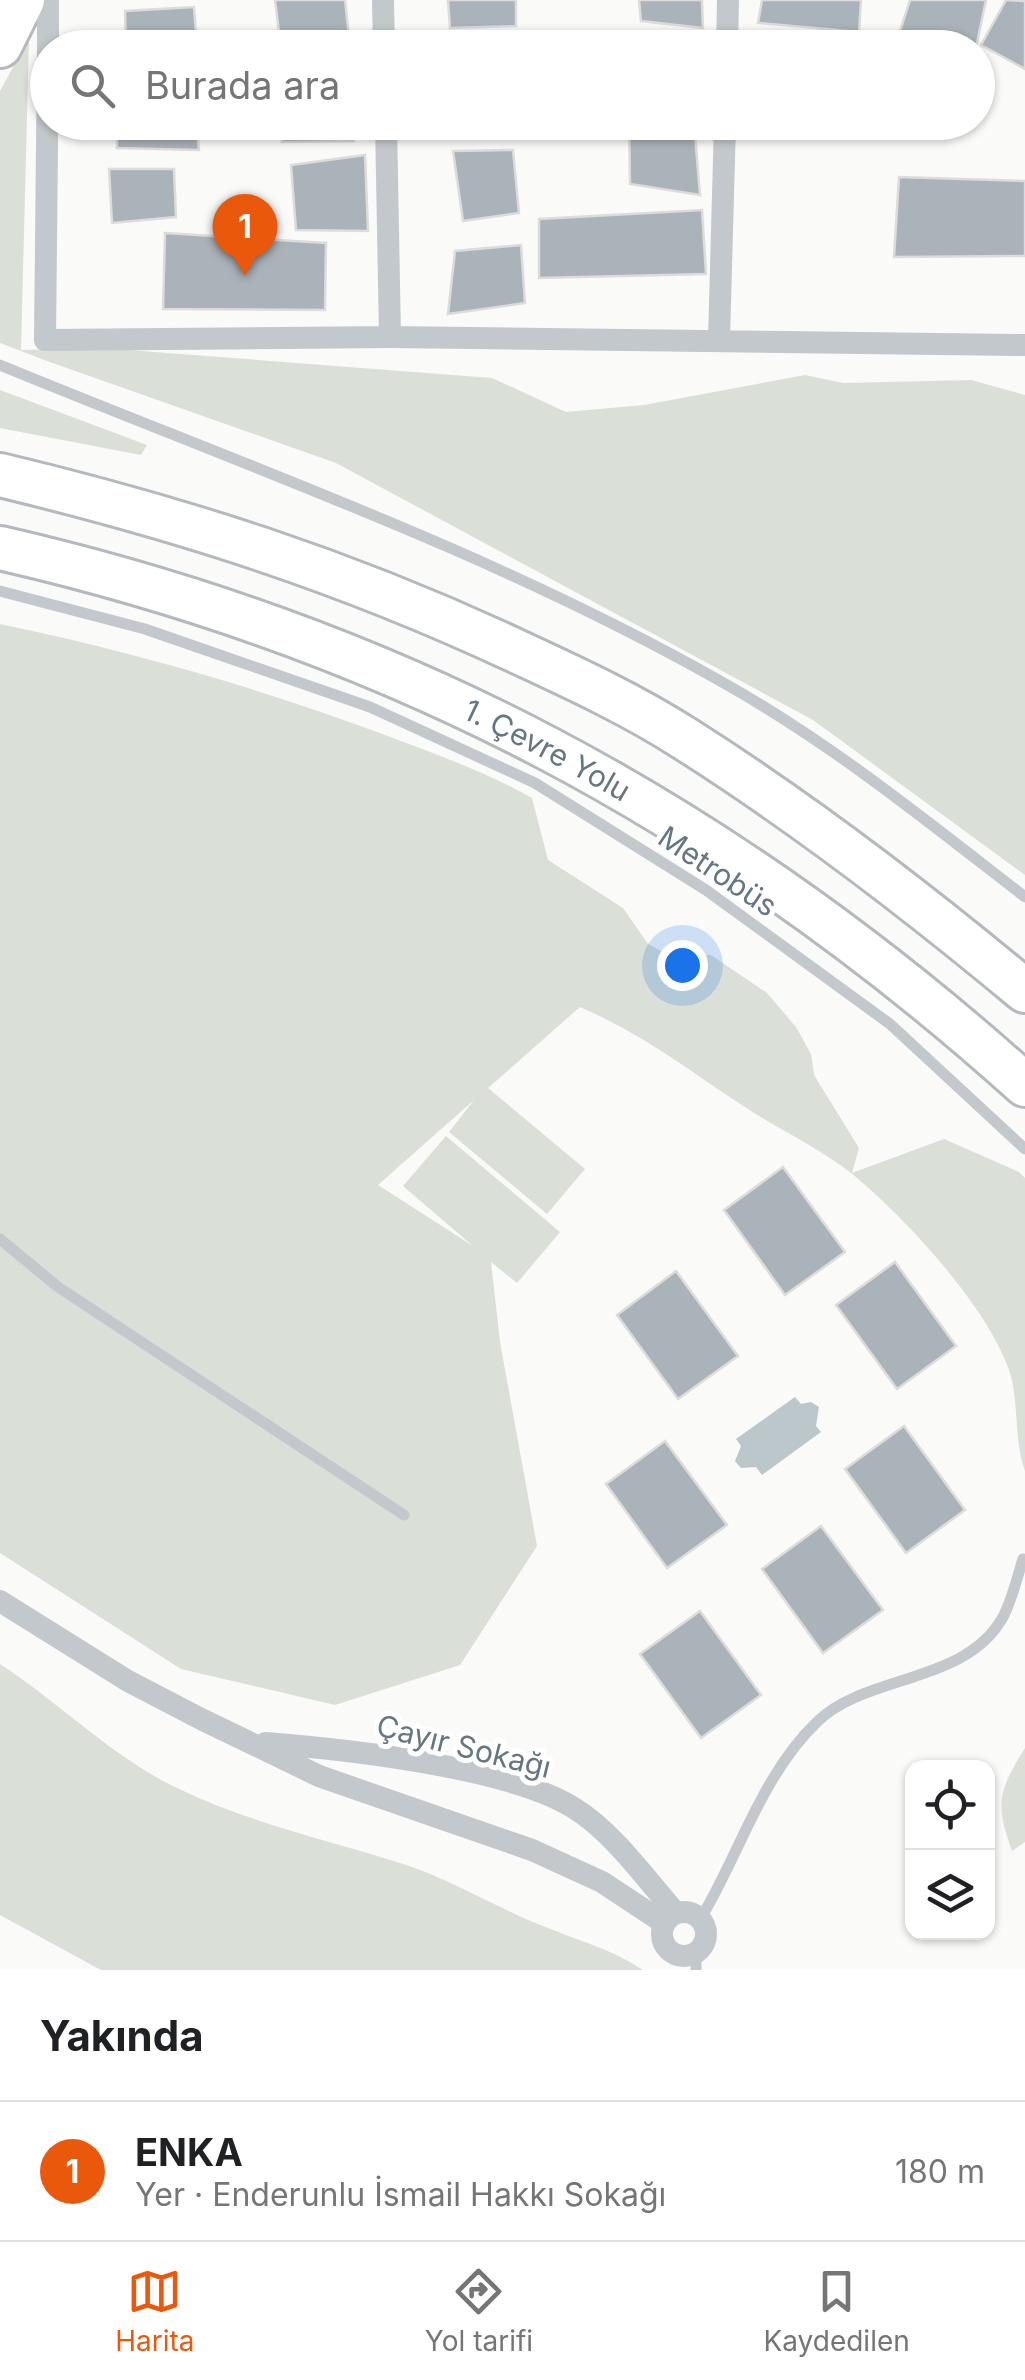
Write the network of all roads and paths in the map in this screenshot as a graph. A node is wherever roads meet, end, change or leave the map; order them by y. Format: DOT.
graph roads {
  1 [pos="23,0"];
  2 [pos="48,0"];
  3 [pos="383,0"];
  4 [pos="728,0"];
  5 [pos="48,30"];
  6 [pos="384,30"];
  7 [pos="727,30"];
  8 [pos="0,46"];
  9 [pos="47,140"];
  10 [pos="386,140"];
  11 [pos="725,140"];
  12 [pos="390,337"];
  13 [pos="719,340"];
  14 [pos="1025,345"];
  15 [pos="0,365"];
  16 [pos="0,475"];
  17 [pos="0,548"];
  18 [pos="0,591"];
  19 [pos="1025,897"];
  20 [pos="1025,991"];
  21 [pos="1025,1086"];
  22 [pos="1025,1148"];
  23 [pos="0,1239"];
  24 [pos="404,1514"];
  25 [pos="1024,1559"];
  26 [pos="0,1601"];
  27 [pos="252,1741"];
  28 [pos="670,1918"];
  29 [pos="702,1918"];
  30 [pos="696,1962"];
  1 -- 8 [label="highway"];
  2 -- 5 [label="street"];
  3 -- 6 [label="street"];
  4 -- 7 [label="street"];
  9 -- 12 [label="street"];
  10 -- 12 [label="street"];
  11 -- 13 [label="street"];
  12 -- 13 [label="street"];
  13 -- 14 [label="street"];
  15 -- 19 [label="lane"];
  16 -- 20 [label="highway"];
  17 -- 21 [label="highway, 1. Çevre Yolu"];
  18 -- 22 [label="lane, Metrobüs"];
  23 -- 24 [label="lane"];
  25 -- 29 [label="lane"];
  26 -- 27 [label="street, Çayır Sokağı"];
  27 -- 28 [label="street, Çayır Sokağı"];
  27 -- 28 [label="street, Çayır Sokağı"];
  28 -- 29 [label="street"];
  28 -- 30 [label="street"];
  29 -- 30 [label="street"];
}
